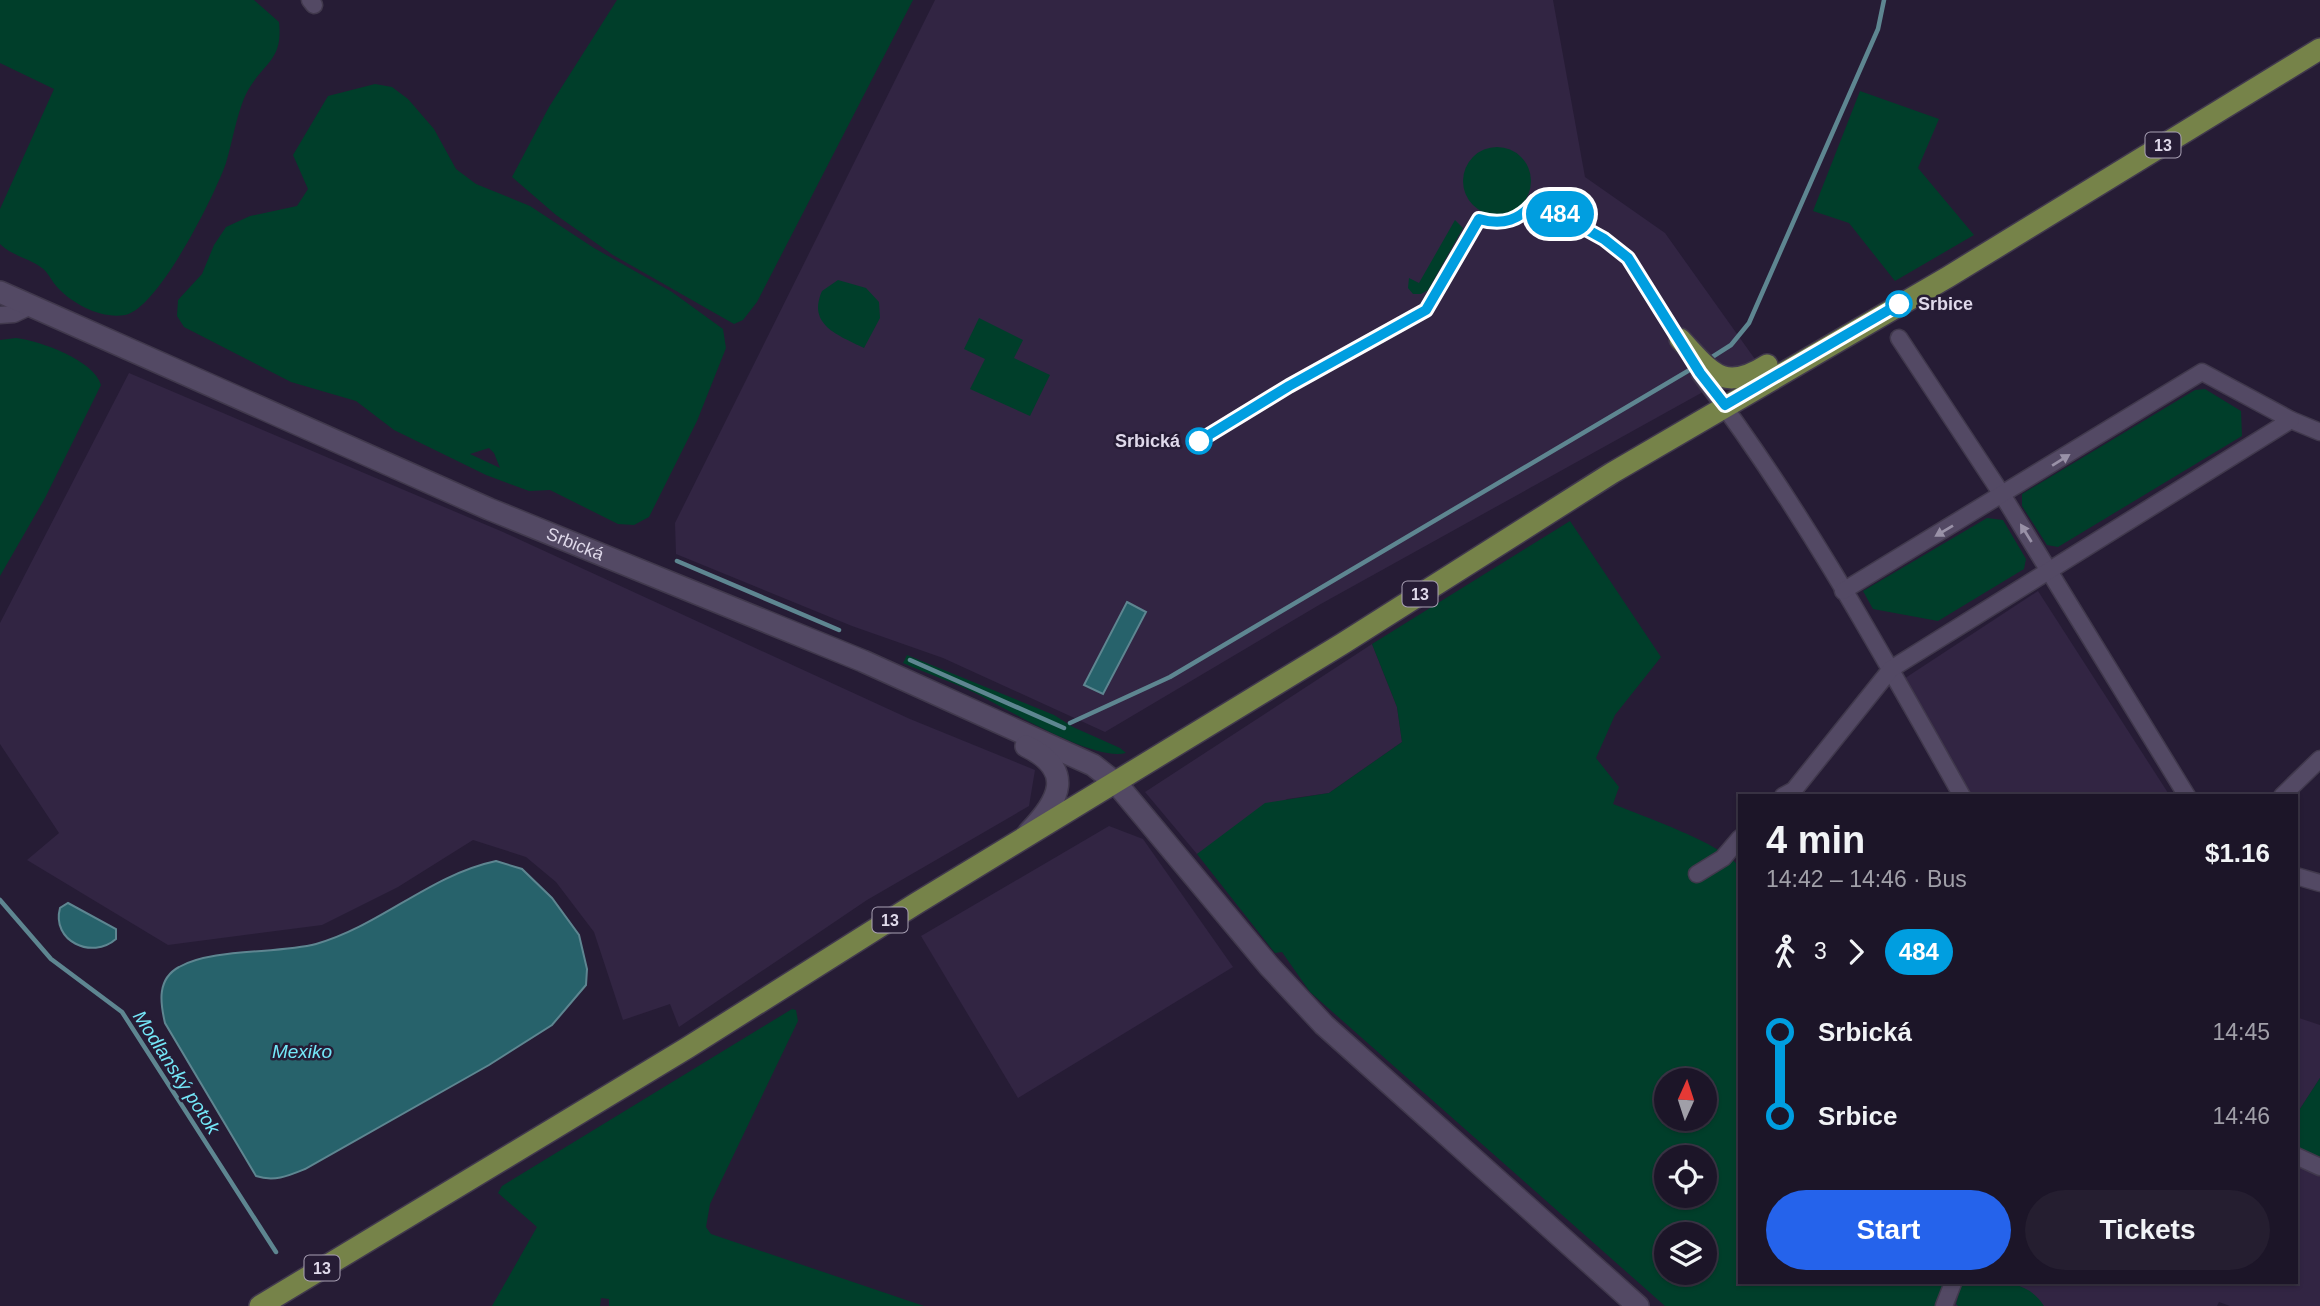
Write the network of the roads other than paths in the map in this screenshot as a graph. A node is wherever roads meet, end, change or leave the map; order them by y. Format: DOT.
graph roads {
  1 [pos="2320,50"];
  2 [pos="0,292"];
  3 [pos="33,305"];
  4 [pos="1893,308"];
  5 [pos="0,315"];
  6 [pos="1899,338"];
  7 [pos="1680,339"];
  8 [pos="1700,373"];
  9 [pos="1725,405"];
  10 [pos="2291,420"];
  11 [pos="2320,432"];
  12 [pos="2003,496"];
  13 [pos="2049,570"];
  14 [pos="1843,591"];
  15 [pos="1891,670"];
  16 [pos="983,714"];
  17 [pos="2320,759"];
  18 [pos="1116,783"];
  19 [pos="1787,794"];
  20 [pos="1961,794"];
  21 [pos="2186,794"];
  22 [pos="2284,794"];
  23 [pos="1738,840"];
  24 [pos="1021,841"];
  25 [pos="1697,874"];
  26 [pos="2298,877"];
  27 [pos="2320,883"];
  28 [pos="2298,1157"];
  29 [pos="2320,1167"];
  30 [pos="1953,1284"];
  31 [pos="260,1306"];
  32 [pos="1638,1306"];
  33 [pos="1944,1306"];
  1 -- 4 [label="main road, 13"];
  2 -- 3 [label="street, Srbická"];
  3 -- 5 [label="street"];
  3 -- 16 [label="street, Srbická"];
  4 -- 7 [label="main road"];
  4 -- 9 [label="main road, 13"];
  6 -- 12 [label="street"];
  8 -- 9 [label="street"];
  9 -- 14 [label="street"];
  9 -- 18 [label="main road, 13"];
  10 -- 11 [label="street"];
  12 -- 10 [label="street, one-way"];
  10 -- 13 [label="street"];
  13 -- 12 [label="street, one-way"];
  12 -- 14 [label="street, one-way"];
  13 -- 15 [label="street"];
  13 -- 21 [label="street"];
  14 -- 15 [label="street"];
  15 -- 19 [label="street"];
  15 -- 20 [label="street"];
  16 -- 18 [label="street, Srbická"];
  16 -- 24 [label="street"];
  17 -- 22 [label="street"];
  18 -- 24 [label="main road, 13"];
  18 -- 32 [label="street, Srbická"];
  23 -- 25 [label="street"];
  24 -- 31 [label="main road, 13"];
  26 -- 27 [label="street"];
  28 -- 29 [label="street"];
  30 -- 33 [label="street"];
}
